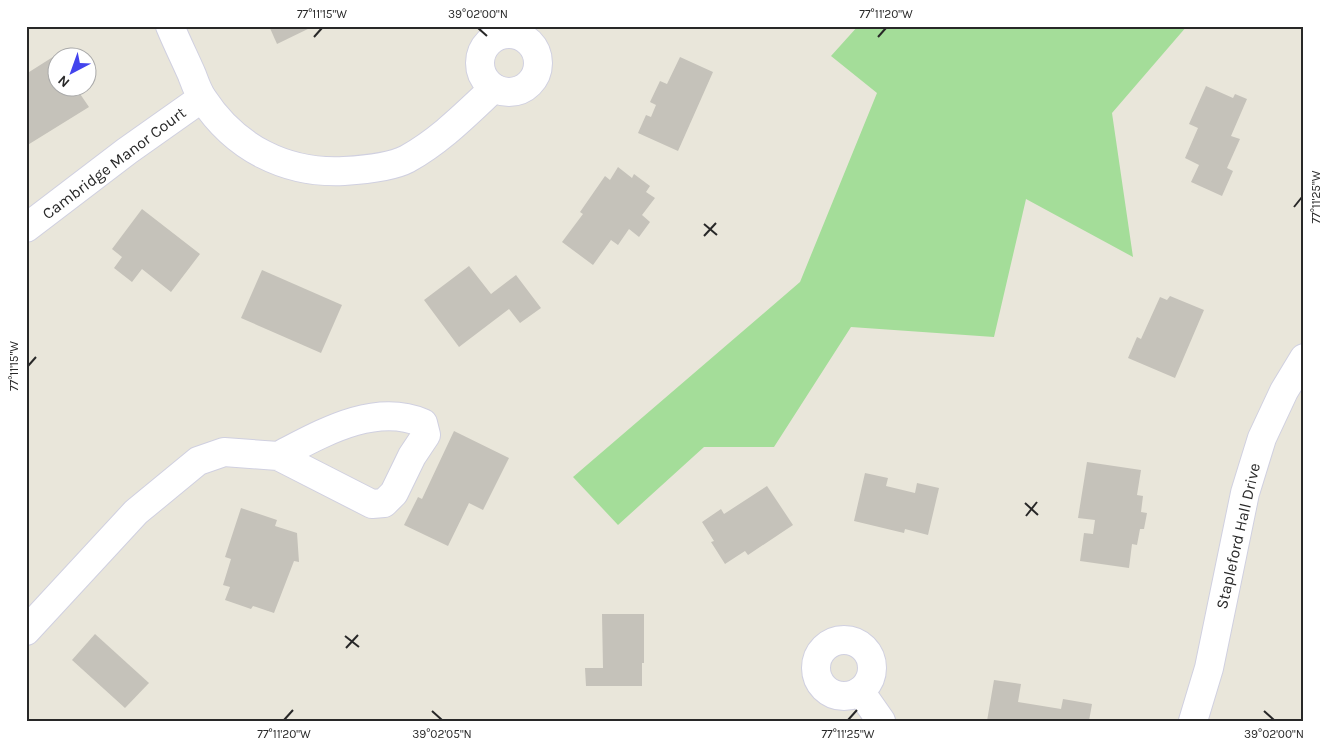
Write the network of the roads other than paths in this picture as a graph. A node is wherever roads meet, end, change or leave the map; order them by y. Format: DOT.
graph roads {
  1 [pos="170,26"];
  2 [pos="494,88"];
  3 [pos="202,98"];
  4 [pos="26,228"];
  5 [pos="1304,358"];
  6 [pos="278,456"];
  7 [pos="26,632"];
  8 [pos="860,691"];
  9 [pos="881,721"];
  10 [pos="1193,721"];
  1 -- 3 [label="street, Cambridge Manor Court"];
  2 -- 3 [label="street, Cambridge Manor Court"];
  3 -- 4 [label="street, Cambridge Manor Court"];
  5 -- 10 [label="street, Stapleford Hall Drive"];
  6 -- 6 [label="street"];
  6 -- 7 [label="street"];
  8 -- 9 [label="street"];
}
